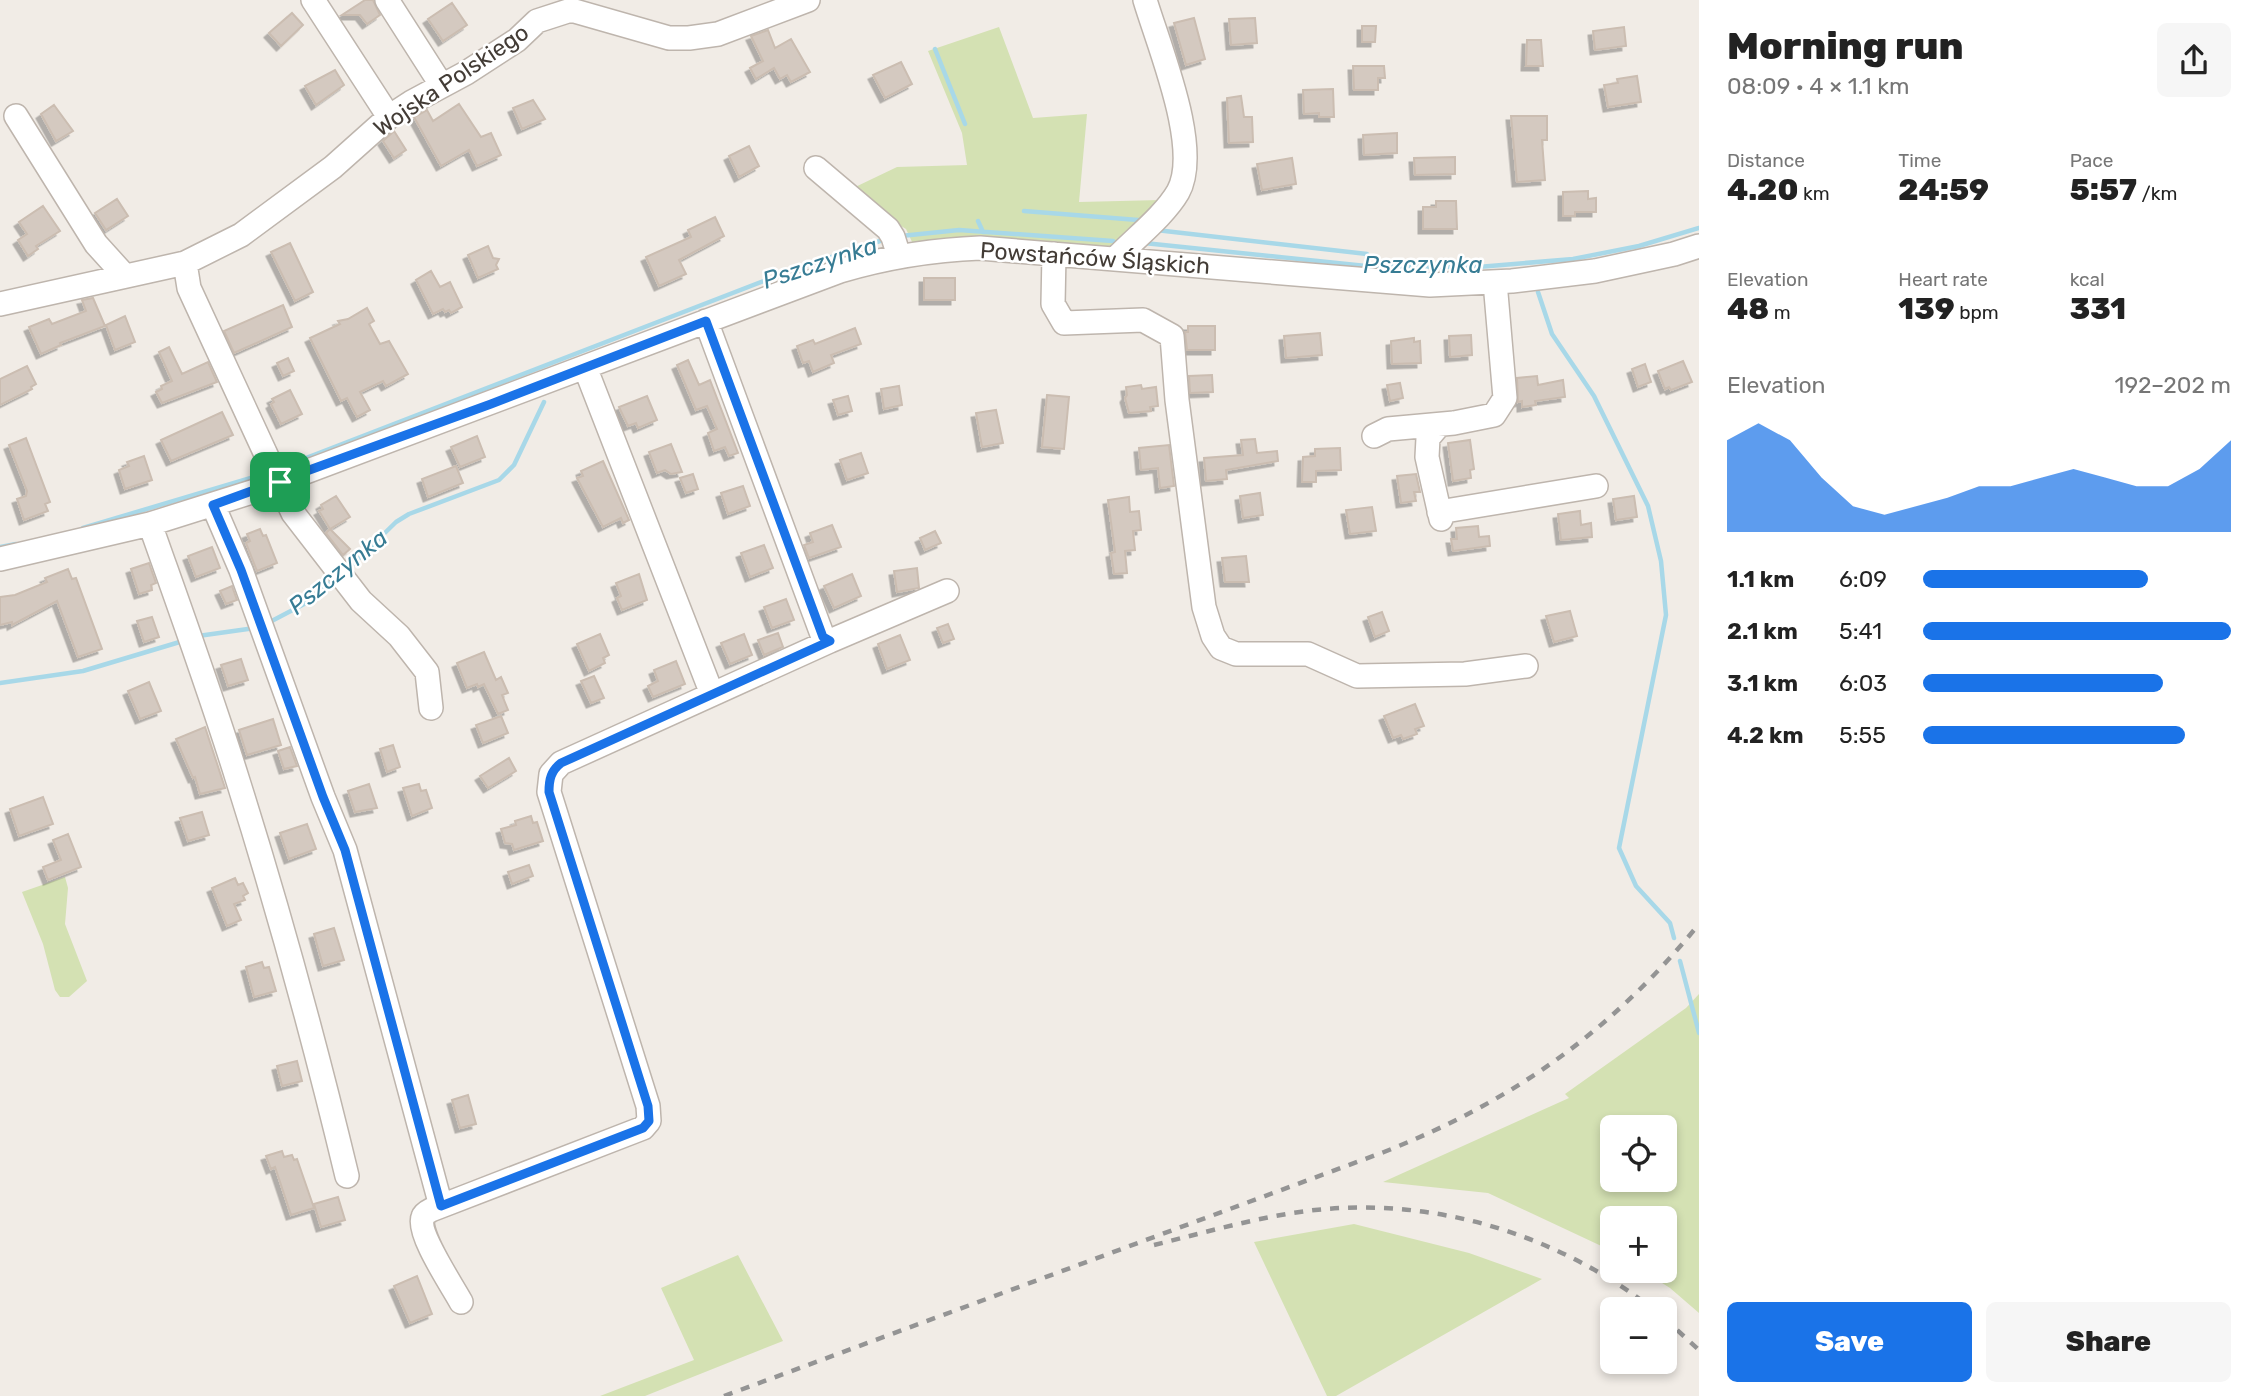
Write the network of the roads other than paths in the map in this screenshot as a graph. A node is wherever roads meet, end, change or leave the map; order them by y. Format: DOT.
graph roads {
  1 [pos="313,0"];
  2 [pos="387,0"];
  3 [pos="808,0"];
  4 [pos="1145,0"];
  5 [pos="442,86"];
  6 [pos="16,116"];
  7 [pos="389,117"];
  8 [pos="816,168"];
  9 [pos="1699,246"];
  10 [pos="1054,254"];
  11 [pos="899,256"];
  12 [pos="1115,259"];
  13 [pos="185,263"];
  14 [pos="125,276"];
  15 [pos="1495,282"];
  16 [pos="0,304"];
  17 [pos="706,321"];
  18 [pos="585,367"];
  19 [pos="1439,425"];
  20 [pos="1374,436"];
  21 [pos="280,482"];
  22 [pos="1596,486"];
  23 [pos="213,505"];
  24 [pos="150,524"];
  25 [pos="0,559"];
  26 [pos="947,591"];
  27 [pos="830,641"];
  28 [pos="1527,666"];
  29 [pos="712,694"];
  30 [pos="431,708"];
  31 [pos="347,1176"];
  32 [pos="441,1206"];
  33 [pos="461,1303"];
  1 -- 7 [label="street"];
  2 -- 5 [label="street"];
  3 -- 5 [label="street, Wojska Polskiego"];
  4 -- 12 [label="street"];
  5 -- 7 [label="street, Wojska Polskiego"];
  6 -- 14 [label="street"];
  7 -- 13 [label="street, Wojska Polskiego"];
  8 -- 11 [label="street"];
  9 -- 15 [label="street, Powstańców Śląskich"];
  10 -- 11 [label="street, Powstańców Śląskich"];
  10 -- 12 [label="street, Powstańców Śląskich"];
  10 -- 28 [label="street"];
  11 -- 17 [label="street, Powstańców Śląskich"];
  12 -- 15 [label="street, Powstańców Śląskich"];
  13 -- 14 [label="street, Wojska Polskiego"];
  13 -- 21 [label="street"];
  14 -- 16 [label="street, Wojska Polskiego"];
  15 -- 19 [label="street"];
  17 -- 18 [label="street, Powstańców Śląskich"];
  17 -- 27 [label="street"];
  18 -- 21 [label="street, Powstańców Śląskich"];
  18 -- 29 [label="street"];
  19 -- 20 [label="street"];
  19 -- 22 [label="street"];
  21 -- 23 [label="street, Powstańców Śląskich"];
  21 -- 30 [label="street"];
  23 -- 24 [label="street, Powstańców Śląskich"];
  23 -- 32 [label="street"];
  24 -- 25 [label="street, Powstańców Śląskich"];
  24 -- 31 [label="street"];
  26 -- 27 [label="street"];
  27 -- 29 [label="street"];
  29 -- 32 [label="street"];
  32 -- 33 [label="street"];
}
